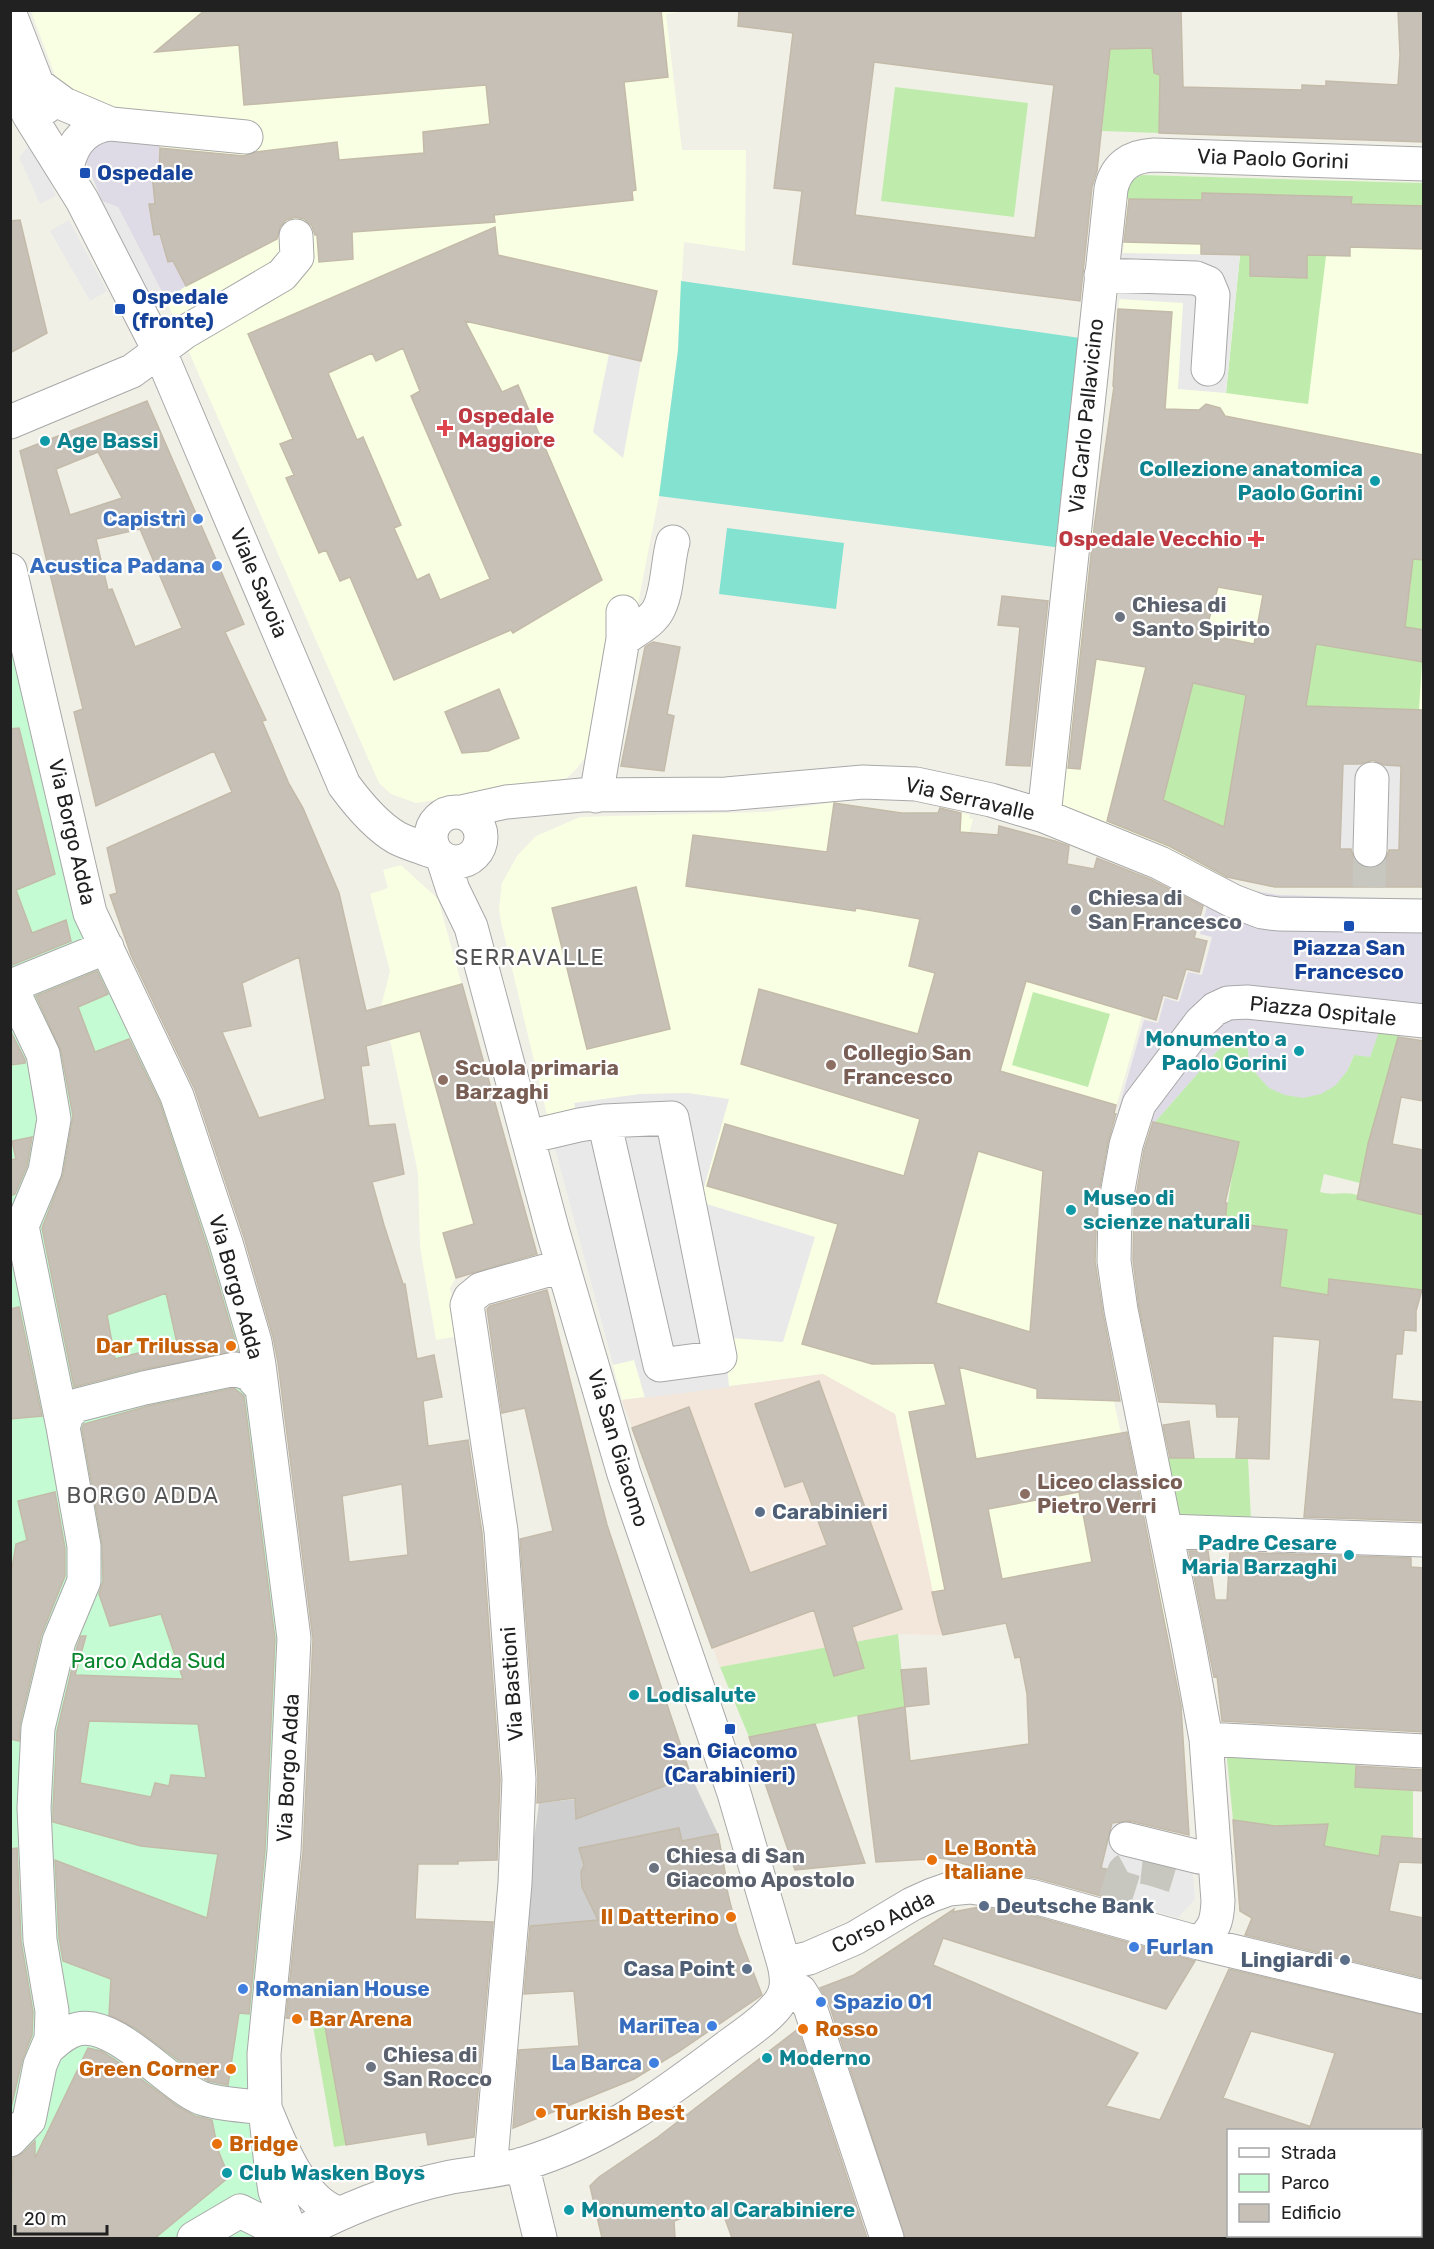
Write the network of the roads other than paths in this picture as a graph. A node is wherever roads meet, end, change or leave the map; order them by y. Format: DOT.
graph roads {
  1 [pos="10,14"];
  2 [pos="24,81"];
  3 [pos="111,124"];
  4 [pos="246,137"];
  5 [pos="1125,163"];
  6 [pos="1424,164"];
  7 [pos="71,176"];
  8 [pos="296,236"];
  9 [pos="1101,275"];
  10 [pos="160,352"];
  11 [pos="1208,369"];
  12 [pos="10,422"];
  13 [pos="10,570"];
  14 [pos="632,624"];
  15 [pos="1372,779"];
  16 [pos="596,796"];
  17 [pos="544,800"];
  18 [pos="365,809"];
  19 [pos="452,813"];
  20 [pos="1044,816"];
  21 [pos="1370,850"];
  22 [pos="458,852"];
  23 [pos="1424,916"];
  24 [pos="107,947"];
  25 [pos="11,985"];
  26 [pos="1424,1021"];
  27 [pos="604,1121"];
  28 [pos="528,1137"];
  29 [pos="562,1266"];
  30 [pos="262,1388"];
  31 [pos="63,1427"];
  32 [pos="1166,1531"];
  33 [pos="1424,1540"];
  34 [pos="1206,1739"];
  35 [pos="1424,1751"];
  36 [pos="1126,1839"];
  37 [pos="1215,1857"];
  38 [pos="1199,1943"];
  39 [pos="785,1975"];
  40 [pos="1424,1998"];
  41 [pos="47,2049"];
  42 [pos="266,2108"];
  43 [pos="10,2140"];
  44 [pos="522,2164"];
  45 [pos="490,2171"];
  46 [pos="338,2213"];
  47 [pos="194,2238"];
  48 [pos="292,2238"];
  49 [pos="540,2238"];
  50 [pos="887,2238"];
  1 -- 2 [label="street, Viale Savoia"];
  2 -- 3 [label="street"];
  2 -- 7 [label="street, Viale Savoia"];
  3 -- 4 [label="street"];
  3 -- 7 [label="street"];
  5 -- 6 [label="street, Via Paolo Gorini"];
  5 -- 9 [label="street, Via Carlo Pallavicino"];
  7 -- 10 [label="street, Viale Savoia"];
  8 -- 10 [label="street"];
  9 -- 11 [label="street"];
  9 -- 20 [label="street, Via Carlo Pallavicino"];
  10 -- 12 [label="street"];
  10 -- 18 [label="street, Viale Savoia"];
  13 -- 24 [label="street, Via Borgo Adda"];
  14 -- 16 [label="street"];
  15 -- 21 [label="street"];
  16 -- 17 [label="street, Via Serravalle"];
  16 -- 20 [label="street, Via Serravalle"];
  17 -- 19 [label="street, Via Serravalle"];
  17 -- 22 [label="street, Via Serravalle"];
  18 -- 19 [label="street"];
  18 -- 22 [label="street, Viale Savoia"];
  19 -- 22 [label="street"];
  19 -- 22 [label="street"];
  20 -- 23 [label="street, Via Serravalle"];
  22 -- 28 [label="street, Via San Giacomo"];
  24 -- 25 [label="street"];
  24 -- 30 [label="street, Via Borgo Adda"];
  25 -- 31 [label="street"];
  26 -- 32 [label="street, Piazza Ospitale"];
  27 -- 27 [label="street"];
  27 -- 28 [label="street"];
  28 -- 29 [label="street, Via San Giacomo"];
  29 -- 39 [label="street, Via San Giacomo"];
  29 -- 45 [label="street, Via Bastioni"];
  30 -- 31 [label="street"];
  30 -- 42 [label="street, Via Borgo Adda"];
  31 -- 41 [label="street"];
  32 -- 33 [label="street"];
  32 -- 34 [label="street, Piazza Ospitale"];
  34 -- 35 [label="street"];
  34 -- 37 [label="street, Piazza Ospitale"];
  36 -- 37 [label="street"];
  37 -- 38 [label="street, Piazza Ospitale"];
  38 -- 39 [label="street, Corso Adda"];
  38 -- 40 [label="street, Corso Adda"];
  39 -- 44 [label="street"];
  39 -- 50 [label="street"];
  41 -- 42 [label="street"];
  41 -- 43 [label="street"];
  42 -- 46 [label="street, Via Borgo Adda"];
  42 -- 48 [label="street, Via Borgo Adda"];
  44 -- 45 [label="street"];
  44 -- 49 [label="street"];
  45 -- 46 [label="street"];
  46 -- 48 [label="street"];
  47 -- 48 [label="street"];
}
